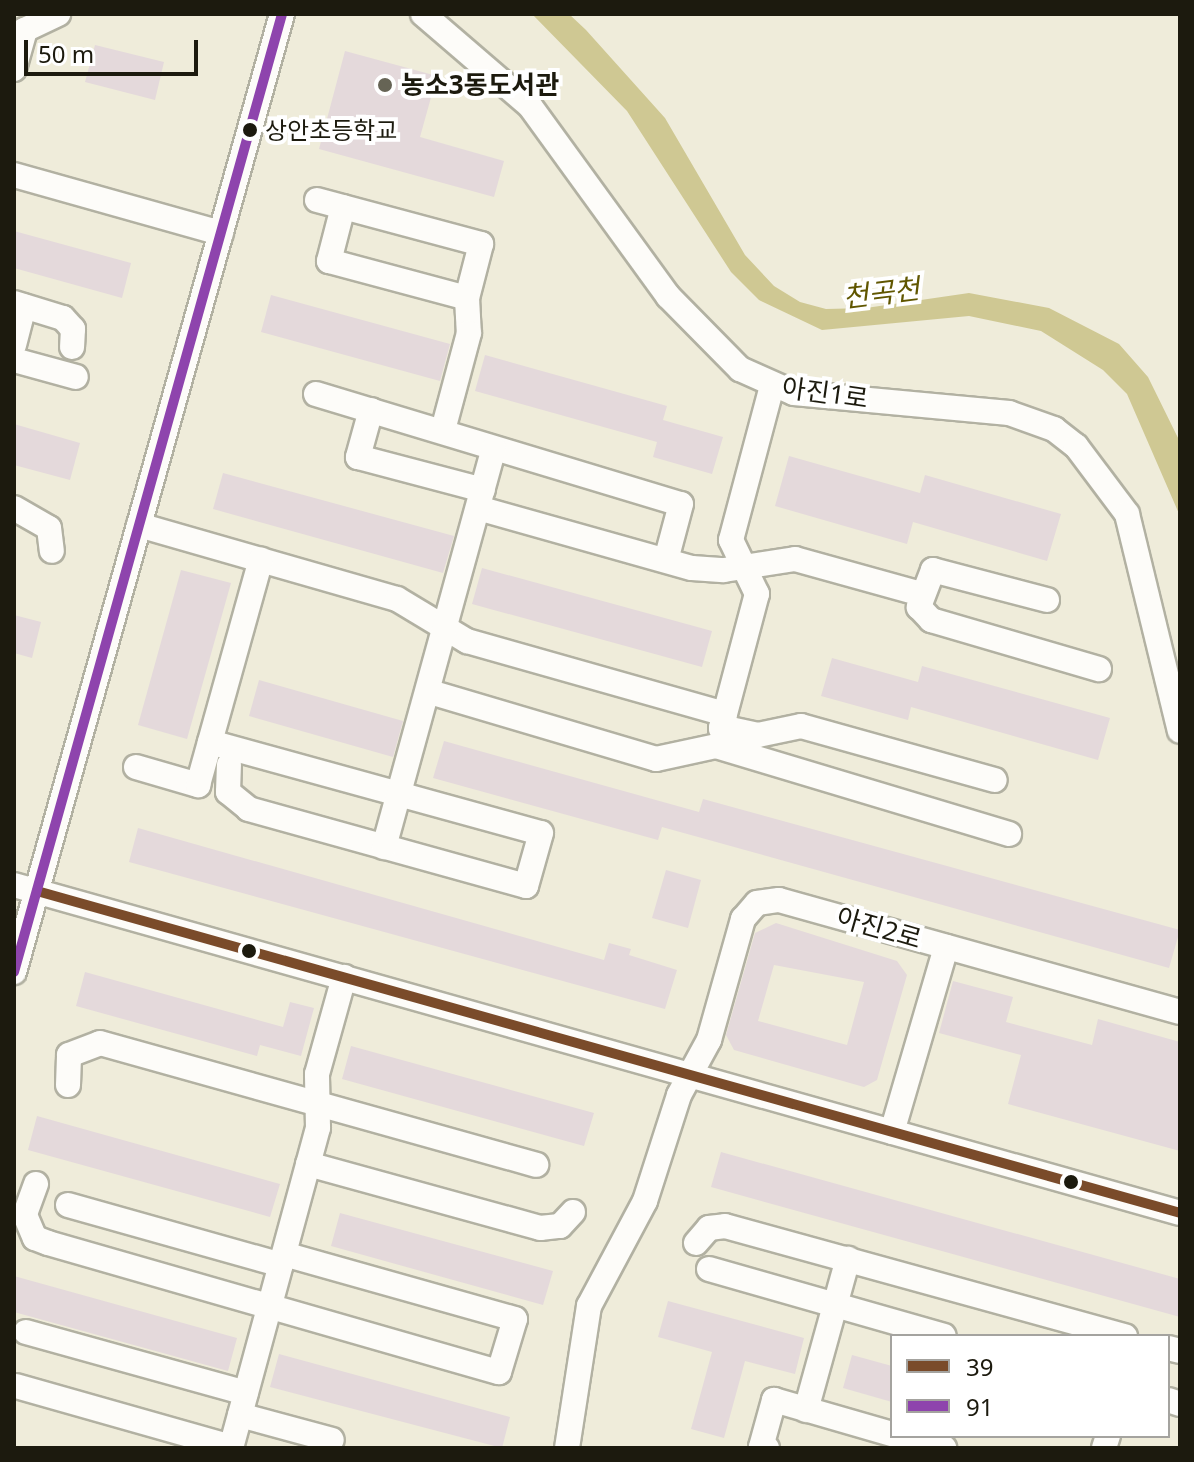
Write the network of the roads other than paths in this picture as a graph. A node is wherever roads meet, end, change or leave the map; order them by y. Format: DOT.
graph roads {
  1 [pos="58,14"];
  2 [pos="282,14"];
  3 [pos="423,14"];
  4 [pos="455,14"];
  5 [pos="20,32"];
  6 [pos="14,69"];
  7 [pos="495,71"];
  8 [pos="14,175"];
  9 [pos="317,200"];
  10 [pos="343,207"];
  11 [pos="221,233"];
  12 [pos="467,298"];
  13 [pos="19,305"];
  14 [pos="14,345"];
  15 [pos="72,347"];
  16 [pos="14,360"];
  17 [pos="76,377"];
  18 [pos="772,386"];
  19 [pos="316,394"];
  20 [pos="371,410"];
  21 [pos="443,430"];
  22 [pos="494,449"];
  23 [pos="481,499"];
  24 [pos="14,508"];
  25 [pos="139,525"];
  26 [pos="52,551"];
  27 [pos="261,560"];
  28 [pos="666,560"];
  29 [pos="744,567"];
  30 [pos="921,594"];
  31 [pos="1047,600"];
  32 [pos="445,628"];
  33 [pos="1099,669"];
  34 [pos="430,692"];
  35 [pos="721,729"];
  36 [pos="1180,731"];
  37 [pos="210,742"];
  38 [pos="229,765"];
  39 [pos="136,767"];
  40 [pos="399,794"];
  41 [pos="973,819"];
  42 [pos="1009,834"];
  43 [pos="384,847"];
  44 [pos="25,888"];
  45 [pos="946,947"];
  46 [pos="14,972"];
  47 [pos="344,977"];
  48 [pos="1180,1012"];
  49 [pos="690,1075"];
  50 [pos="68,1085"];
  51 [pos="317,1105"];
  52 [pos="892,1132"];
  53 [pos="308,1164"];
  54 [pos="536,1165"];
  55 [pos="36,1184"];
  56 [pos="68,1205"];
  57 [pos="573,1212"];
  58 [pos="1180,1213"];
  59 [pos="696,1243"];
  60 [pos="282,1259"];
  61 [pos="848,1259"];
  62 [pos="709,1269"];
  63 [pos="835,1305"];
  64 [pos="269,1307"];
  65 [pos="26,1332"];
  66 [pos="937,1334"];
  67 [pos="1117,1334"];
  68 [pos="16,1386"];
  69 [pos="243,1404"];
  70 [pos="806,1410"];
  71 [pos="890,1433"];
  72 [pos="908,1438"];
  73 [pos="332,1440"];
  74 [pos="231,1448"];
  75 [pos="567,1448"];
  76 [pos="767,1448"];
  77 [pos="944,1448"];
  1 -- 5 [label="street"];
  2 -- 11 [label="street"];
  3 -- 7 [label="street, 아진1로"];
  4 -- 7 [label="street"];
  5 -- 6 [label="street"];
  7 -- 18 [label="street, 아진1로"];
  8 -- 11 [label="street"];
  9 -- 10 [label="street"];
  10 -- 12 [label="street"];
  10 -- 12 [label="street"];
  11 -- 25 [label="street"];
  12 -- 21 [label="street"];
  13 -- 14 [label="street"];
  13 -- 15 [label="street"];
  16 -- 17 [label="street"];
  18 -- 29 [label="street"];
  18 -- 36 [label="street, 아진1로"];
  19 -- 20 [label="street"];
  20 -- 21 [label="street"];
  20 -- 23 [label="street"];
  21 -- 22 [label="street"];
  22 -- 23 [label="street"];
  22 -- 28 [label="street"];
  23 -- 28 [label="street"];
  23 -- 32 [label="street"];
  24 -- 26 [label="street"];
  25 -- 27 [label="street"];
  25 -- 44 [label="street"];
  27 -- 32 [label="street"];
  27 -- 37 [label="street"];
  28 -- 29 [label="street"];
  29 -- 30 [label="street"];
  29 -- 35 [label="street"];
  30 -- 31 [label="street"];
  30 -- 33 [label="street"];
  32 -- 34 [label="street"];
  32 -- 35 [label="street"];
  34 -- 35 [label="street"];
  34 -- 40 [label="street"];
  35 -- 41 [label="street"];
  35 -- 41 [label="street"];
  37 -- 39 [label="street"];
  37 -- 40 [label="street"];
  38 -- 43 [label="street"];
  40 -- 43 [label="street"];
  40 -- 43 [label="street"];
  41 -- 42 [label="street"];
  44 -- 46 [label="street"];
  44 -- 47 [label="street"];
  45 -- 48 [label="street, 아진2로"];
  45 -- 49 [label="street, 아진2로"];
  45 -- 52 [label="street"];
  47 -- 49 [label="street"];
  47 -- 51 [label="street"];
  49 -- 52 [label="street"];
  49 -- 75 [label="street, 아진2로"];
  50 -- 51 [label="street"];
  51 -- 53 [label="street"];
  51 -- 54 [label="street"];
  52 -- 58 [label="street"];
  53 -- 57 [label="street"];
  53 -- 60 [label="street"];
  55 -- 64 [label="street"];
  56 -- 60 [label="street"];
  59 -- 61 [label="street"];
  60 -- 64 [label="street"];
  60 -- 64 [label="street"];
  61 -- 63 [label="street"];
  61 -- 67 [label="street"];
  62 -- 63 [label="street"];
  63 -- 66 [label="street"];
  63 -- 70 [label="street"];
  64 -- 69 [label="street"];
  65 -- 69 [label="street"];
  68 -- 74 [label="street"];
  69 -- 73 [label="street"];
  69 -- 74 [label="street"];
  70 -- 71 [label="street"];
  70 -- 76 [label="street"];
  72 -- 77 [label="street"];
}
